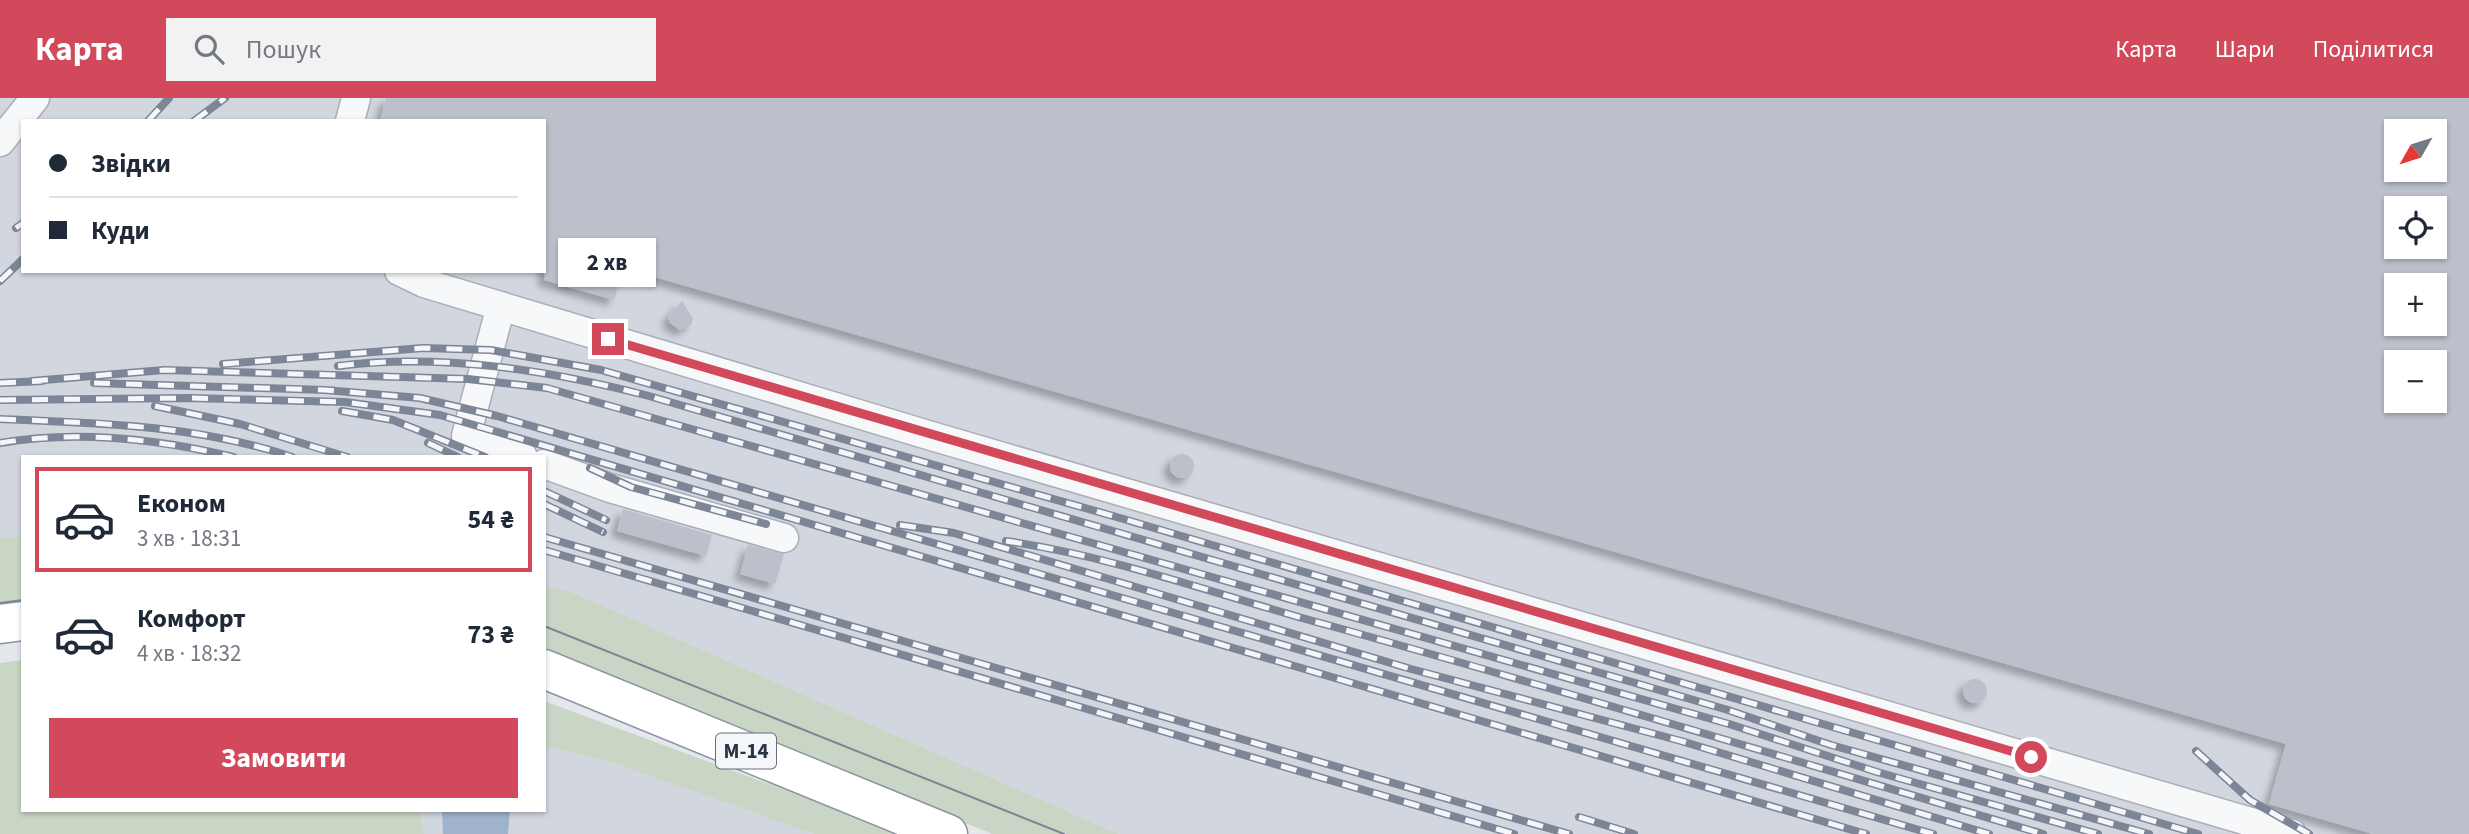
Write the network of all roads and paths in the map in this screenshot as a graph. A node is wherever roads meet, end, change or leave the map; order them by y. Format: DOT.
graph roads {
  1 [pos="35,98"];
  2 [pos="356,98"];
  3 [pos="351,119"];
  4 [pos="0,142"];
  5 [pos="403,273"];
  6 [pos="501,306"];
  7 [pos="518,455"];
  8 [pos="546,465"];
  9 [pos="784,538"];
  10 [pos="21,621"];
  11 [pos="0,624"];
  12 [pos="546,670"];
  13 [pos="948,834"];
  14 [pos="2292,834"];
  1 -- 4 [label="lane"];
  2 -- 3 [label="lane"];
  5 -- 6 [label="lane"];
  6 -- 7 [label="lane"];
  6 -- 14 [label="lane"];
  8 -- 9 [label="lane"];
  10 -- 11 [label="highway"];
  12 -- 13 [label="highway, М-14"];
}
